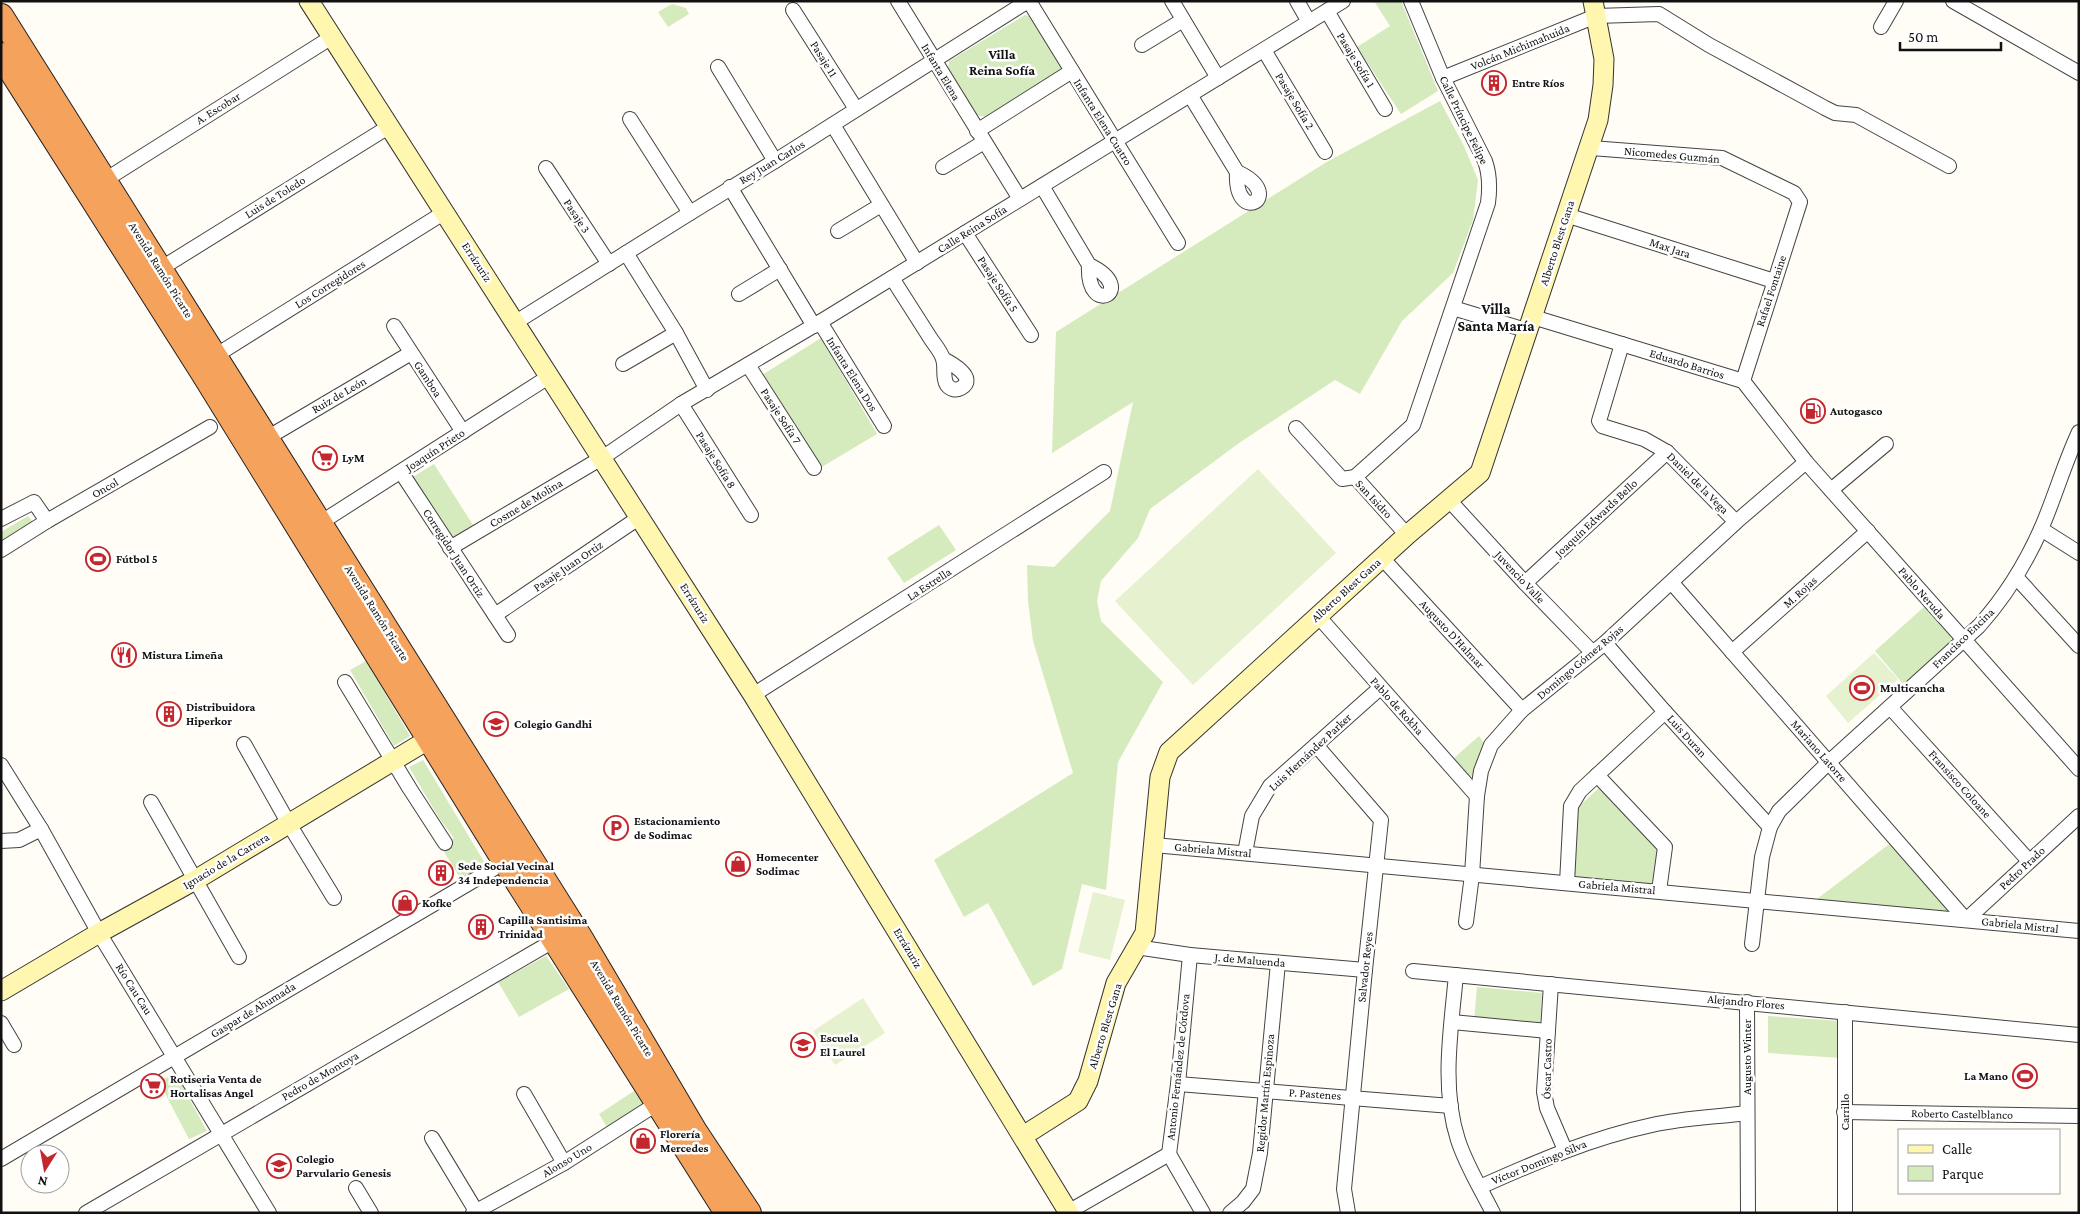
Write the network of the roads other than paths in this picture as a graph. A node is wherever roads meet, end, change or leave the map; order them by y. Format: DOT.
graph roads {
  1 [pos="7,1"];
  2 [pos="309,1"];
  3 [pos="898,1"];
  4 [pos="1028,1"];
  5 [pos="1172,1"];
  6 [pos="1297,1"];
  7 [pos="1343,1"];
  8 [pos="1411,1"];
  9 [pos="1896,1"];
  10 [pos="1953,1"];
  11 [pos="1011,6"];
  12 [pos="1595,9"];
  13 [pos="793,10"];
  14 [pos="1327,11"];
  15 [pos="1183,20"];
  16 [pos="1310,22"];
  17 [pos="6,23"];
  18 [pos="1880,27"];
  19 [pos="332,37"];
  20 [pos="1142,45"];
  21 [pos="1264,50"];
  22 [pos="933,60"];
  23 [pos="3,61"];
  24 [pos="718,68"];
  25 [pos="1072,71"];
  26 [pos="2079,73"];
  27 [pos="1218,78"];
  28 [pos="1443,78"];
  29 [pos="1190,95"];
  30 [pos="856,109"];
  31 [pos="1385,109"];
  32 [pos="630,119"];
  33 [pos="833,125"];
  34 [pos="390,126"];
  35 [pos="980,136"];
  36 [pos="1115,141"];
  37 [pos="1590,148"];
  38 [pos="1325,152"];
  39 [pos="776,161"];
  40 [pos="1949,166"];
  41 [pos="943,167"];
  42 [pos="546,168"];
  43 [pos="1237,172"];
  44 [pos="105,180"];
  45 [pos="1042,186"];
  46 [pos="730,188"];
  47 [pos="1020,200"];
  48 [pos="1800,202"];
  49 [pos="881,205"];
  50 [pos="445,212"];
  51 [pos="690,213"];
  52 [pos="1566,215"];
  53 [pos="838,231"];
  54 [pos="966,233"];
  55 [pos="1178,243"];
  56 [pos="626,253"];
  57 [pos="917,263"];
  58 [pos="609,264"];
  59 [pos="1089,265"];
  60 [pos="160,268"];
  61 [pos="780,269"];
  62 [pos="892,278"];
  63 [pos="1774,281"];
  64 [pos="739,294"];
  65 [pos="1453,308"];
  66 [pos="516,322"];
  67 [pos="817,324"];
  68 [pos="1531,324"];
  69 [pos="394,326"];
  70 [pos="676,333"];
  71 [pos="1031,335"];
  72 [pos="1622,344"];
  73 [pos="411,353"];
  74 [pos="943,359"];
  75 [pos="209,364"];
  76 [pos="623,364"];
  77 [pos="748,365"];
  78 [pos="550,376"];
  79 [pos="1743,381"];
  80 [pos="707,390"];
  81 [pos="681,404"];
  82 [pos="884,426"];
  83 [pos="210,427"];
  84 [pos="1296,428"];
  85 [pos="462,432"];
  86 [pos="2079,432"];
  87 [pos="266,438"];
  88 [pos="1886,444"];
  89 [pos="1667,452"];
  90 [pos="602,457"];
  91 [pos="2073,461"];
  92 [pos="1806,462"];
  93 [pos="814,468"];
  94 [pos="401,472"];
  95 [pos="1104,472"];
  96 [pos="1355,477"];
  97 [pos="1831,490"];
  98 [pos="1449,500"];
  99 [pos="751,515"];
  100 [pos="640,517"];
  101 [pos="1,519"];
  102 [pos="47,521"];
  103 [pos="1736,522"];
  104 [pos="320,523"];
  105 [pos="2041,529"];
  106 [pos="1868,531"];
  107 [pos="1407,535"];
  108 [pos="450,548"];
  109 [pos="1,550"];
  110 [pos="2079,553"];
  111 [pos="1382,558"];
  112 [pos="2016,577"];
  113 [pos="1525,583"];
  114 [pos="1672,583"];
  115 [pos="495,615"];
  116 [pos="1318,616"];
  117 [pos="508,635"];
  118 [pos="1963,639"];
  119 [pos="1605,643"];
  120 [pos="2079,646"];
  121 [pos="1592,652"];
  122 [pos="1732,652"];
  123 [pos="345,682"];
  124 [pos="1380,688"];
  125 [pos="753,695"];
  126 [pos="1890,707"];
  127 [pos="1522,710"];
  128 [pos="1665,712"];
  129 [pos="439,734"];
  130 [pos="244,744"];
  131 [pos="1316,745"];
  132 [pos="393,761"];
  133 [pos="1829,762"];
  134 [pos="1,765"];
  135 [pos="2079,769"];
  136 [pos="1597,775"];
  137 [pos="1477,796"];
  138 [pos="151,802"];
  139 [pos="2079,816"];
  140 [pos="289,824"];
  141 [pos="1770,827"];
  142 [pos="41,829"];
  143 [pos="1,841"];
  144 [pos="445,843"];
  145 [pos="1154,845"];
  146 [pos="1246,853"];
  147 [pos="2029,861"];
  148 [pos="505,862"];
  149 [pos="1376,866"];
  150 [pos="1472,875"];
  151 [pos="542,876"];
  152 [pos="196,879"];
  153 [pos="1567,882"];
  154 [pos="1659,891"];
  155 [pos="334,898"];
  156 [pos="1758,900"];
  157 [pos="1966,920"];
  158 [pos="1466,922"];
  159 [pos="2079,931"];
  160 [pos="99,933"];
  161 [pos="555,940"];
  162 [pos="1752,944"];
  163 [pos="1136,947"];
  164 [pos="1190,955"];
  165 [pos="239,957"];
  166 [pos="1278,962"];
  167 [pos="1365,970"];
  168 [pos="1413,971"];
  169 [pos="1456,975"];
  170 [pos="1551,984"];
  171 [pos="1,990"];
  172 [pos="1747,1002"];
  173 [pos="1845,1012"];
  174 [pos="1452,1022"];
  175 [pos="1,1023"];
  176 [pos="1548,1030"];
  177 [pos="2079,1035"];
  178 [pos="14,1045"];
  179 [pos="176,1056"];
  180 [pos="1178,1084"];
  181 [pos="1265,1091"];
  182 [pos="524,1094"];
  183 [pos="1353,1096"];
  184 [pos="658,1103"];
  185 [pos="1451,1106"];
  186 [pos="1844,1112"];
  187 [pos="1747,1113"];
  188 [pos="2079,1116"];
  189 [pos="222,1134"];
  190 [pos="1023,1136"];
  191 [pos="432,1138"];
  192 [pos="1565,1150"];
  193 [pos="1169,1154"];
  194 [pos="1,1159"];
  195 [pos="564,1163"];
  196 [pos="1480,1187"];
  197 [pos="356,1188"];
  198 [pos="474,1212"];
  199 [pos="1068,1212"];
  200 [pos="86,1213"];
  201 [pos="269,1213"];
  202 [pos="371,1213"];
  203 [pos="727,1213"];
  204 [pos="749,1213"];
  205 [pos="1203,1213"];
  206 [pos="1230,1213"];
  207 [pos="1348,1213"];
  208 [pos="1493,1213"];
  209 [pos="1748,1213"];
  210 [pos="1845,1213"];
  1 -- 17 [label="highway"];
  2 -- 19 [label="street, Errázuriz"];
  3 -- 22 [label="street, Infanta Elena"];
  4 -- 11 [label="street, Rey Juan Carlos"];
  4 -- 25 [label="street, Infanta Elena Cuatro"];
  5 -- 15 [label="street"];
  6 -- 16 [label="street"];
  7 -- 14 [label="street, Calle Reina Sofía"];
  8 -- 28 [label="street, Calle Príncipe Felipe"];
  9 -- 18 [label="street"];
  10 -- 26 [label="street"];
  11 -- 22 [label="street, Rey Juan Carlos"];
  12 -- 28 [label="street, Volcán Michimahuida"];
  12 -- 37 [label="street, Alberto Blest Gana"];
  12 -- 40 [label="street"];
  13 -- 30 [label="street, Pasaje 11"];
  14 -- 16 [label="street, Calle Reina Sofía"];
  14 -- 31 [label="street, Pasaje Sofía 1"];
  15 -- 20 [label="street"];
  15 -- 27 [label="street"];
  16 -- 21 [label="street, Calle Reina Sofía"];
  17 -- 44 [label="highway, Avenida Ramón Picarte"];
  19 -- 34 [label="street, Errázuriz"];
  19 -- 44 [label="street, A. Escobar"];
  21 -- 27 [label="street, Calle Reina Sofía"];
  21 -- 38 [label="street, Pasaje Sofía 2"];
  22 -- 30 [label="street, Rey Juan Carlos"];
  22 -- 35 [label="street, Infanta Elena"];
  23 -- 75 [label="highway, Avenida Ramón Picarte"];
  24 -- 39 [label="street"];
  25 -- 35 [label="street"];
  25 -- 36 [label="street, Infanta Elena Cuatro"];
  27 -- 29 [label="street, Calle Reina Sofía"];
  28 -- 65 [label="street, Calle Príncipe Felipe"];
  29 -- 36 [label="street, Calle Reina Sofía"];
  29 -- 43 [label="street"];
  30 -- 33 [label="street, Rey Juan Carlos"];
  32 -- 51 [label="street"];
  33 -- 39 [label="street, Rey Juan Carlos"];
  33 -- 49 [label="street"];
  34 -- 50 [label="street, Errázuriz"];
  34 -- 60 [label="street, Luis de Toledo"];
  35 -- 41 [label="street"];
  35 -- 47 [label="street, Infanta Elena"];
  36 -- 45 [label="street, Calle Reina Sofía"];
  36 -- 55 [label="street, Infanta Elena Cuatro"];
  37 -- 48 [label="street, Nicomedes Guzmán"];
  37 -- 52 [label="street, Alberto Blest Gana"];
  39 -- 46 [label="street, Rey Juan Carlos"];
  42 -- 58 [label="street, Pasaje 3"];
  44 -- 60 [label="highway, Avenida Ramón Picarte"];
  45 -- 47 [label="street, Calle Reina Sofía"];
  45 -- 59 [label="street"];
  46 -- 51 [label="street, Rey Juan Carlos"];
  46 -- 61 [label="street, Infanta Elena Dos"];
  47 -- 54 [label="street, Calle Reina Sofía"];
  48 -- 63 [label="street, Rafael Fontaine"];
  49 -- 53 [label="street"];
  49 -- 57 [label="street"];
  50 -- 66 [label="street, Errázuriz"];
  50 -- 75 [label="street, Los Corregidores"];
  51 -- 56 [label="street, Rey Juan Carlos"];
  52 -- 63 [label="street, Max Jara"];
  52 -- 68 [label="street, Alberto Blest Gana"];
  54 -- 57 [label="street, Calle Reina Sofía"];
  54 -- 71 [label="street, Pasaje Sofía 5"];
  56 -- 58 [label="street, Rey Juan Carlos"];
  56 -- 70 [label="street"];
  57 -- 62 [label="street, Calle Reina Sofía"];
  58 -- 66 [label="street, Rey Juan Carlos"];
  60 -- 75 [label="highway, Avenida Ramón Picarte"];
  61 -- 64 [label="street"];
  61 -- 67 [label="street, Infanta Elena Dos"];
  62 -- 67 [label="street, Calle Reina Sofía"];
  62 -- 74 [label="street"];
  63 -- 79 [label="street, Rafael Fontaine"];
  65 -- 68 [label="street, Eduardo Barrios"];
  65 -- 96 [label="street, Calle Príncipe Felipe"];
  66 -- 78 [label="street, Errázuriz"];
  67 -- 77 [label="street, Calle Reina Sofía"];
  67 -- 82 [label="street, Infanta Elena Dos"];
  68 -- 72 [label="street, Eduardo Barrios"];
  68 -- 98 [label="street, Alberto Blest Gana"];
  69 -- 73 [label="street, Gamboa"];
  70 -- 76 [label="street"];
  70 -- 80 [label="street"];
  72 -- 79 [label="street, Eduardo Barrios"];
  72 -- 89 [label="street, Daniel de la Vega"];
  73 -- 85 [label="street, Gamboa"];
  73 -- 87 [label="street, Ruiz de León"];
  75 -- 87 [label="highway, Avenida Ramón Picarte"];
  75 -- 129 [label="highway, Avenida Ramón Picarte"];
  77 -- 80 [label="street, Calle Reina Sofía"];
  77 -- 93 [label="street, Pasaje Sofía 7"];
  78 -- 85 [label="street, Joaquín Prieto"];
  78 -- 90 [label="street, Errázuriz"];
  79 -- 92 [label="street"];
  80 -- 81 [label="street, Calle Reina Sofía"];
  81 -- 90 [label="street, Calle Reina Sofía"];
  81 -- 99 [label="street, Pasaje Sofía 8"];
  83 -- 102 [label="street, Oncol"];
  84 -- 96 [label="street, San Isidro"];
  85 -- 94 [label="street, Joaquín Prieto"];
  86 -- 91 [label="street, Francisco Encina"];
  87 -- 104 [label="highway, Avenida Ramón Picarte"];
  88 -- 97 [label="street"];
  89 -- 103 [label="street, Daniel de la Vega"];
  89 -- 113 [label="street, Joaquín Edwards Bello"];
  90 -- 100 [label="street, Errázuriz"];
  90 -- 108 [label="street, Cosme de Molina"];
  91 -- 105 [label="street, Francisco Encina"];
  92 -- 97 [label="street, Pablo Neruda"];
  92 -- 103 [label="street, Domingo Gómez Rojas"];
  94 -- 104 [label="street, Joaquín Prieto"];
  94 -- 108 [label="street, Corregidor Juan Ortiz"];
  95 -- 125 [label="street, La Estrella"];
  96 -- 107 [label="street, San Isidro"];
  97 -- 106 [label="street, Pablo Neruda"];
  98 -- 107 [label="street, Alberto Blest Gana"];
  98 -- 113 [label="street, Juvencio Valle"];
  100 -- 115 [label="street, Pasaje Juan Ortiz"];
  100 -- 125 [label="street, Errázuriz"];
  101 -- 102 [label="street"];
  102 -- 109 [label="street, Oncol"];
  103 -- 114 [label="street, Domingo Gómez Rojas"];
  104 -- 129 [label="highway, Avenida Ramón Picarte"];
  105 -- 110 [label="street"];
  105 -- 112 [label="street, Francisco Encina"];
  106 -- 118 [label="street, Pablo Neruda"];
  106 -- 122 [label="street, M. Rojas"];
  107 -- 111 [label="street, Alberto Blest Gana"];
  108 -- 115 [label="street, Corregidor Juan Ortiz"];
  111 -- 116 [label="street, Alberto Blest Gana"];
  111 -- 127 [label="street, Augusto D'Halmar"];
  112 -- 118 [label="street, Francisco Encina"];
  112 -- 120 [label="street"];
  113 -- 121 [label="street, Juvencio Valle"];
  114 -- 119 [label="street, Domingo Gómez Rojas"];
  114 -- 122 [label="street, Mariano Latorre"];
  115 -- 117 [label="street, Corregidor Juan Ortiz"];
  116 -- 124 [label="street, Pablo de Rokha"];
  116 -- 145 [label="street, Alberto Blest Gana"];
  118 -- 126 [label="street, Francisco Encina"];
  118 -- 135 [label="street, Pablo Neruda"];
  119 -- 121 [label="street, Domingo Gómez Rojas"];
  119 -- 128 [label="street, Luis Duran"];
  121 -- 127 [label="street, Domingo Gómez Rojas"];
  122 -- 133 [label="street, Mariano Latorre"];
  123 -- 132 [label="street"];
  124 -- 131 [label="street, Luis Hernández Parker"];
  124 -- 137 [label="street, Pablo de Rokha"];
  125 -- 190 [label="street, Errázuriz"];
  126 -- 133 [label="street, Francisco Encina"];
  126 -- 147 [label="street, Fransisco Coloane"];
  127 -- 137 [label="street, Domingo Gómez Rojas"];
  128 -- 136 [label="street"];
  128 -- 141 [label="street, Luis Duran"];
  129 -- 132 [label="street, Ignacio de la Carrera"];
  129 -- 148 [label="highway, Avenida Ramón Picarte"];
  129 -- 151 [label="highway, Avenida Ramón Picarte"];
  130 -- 140 [label="street"];
  131 -- 146 [label="street, Luis Hernández Parker"];
  131 -- 149 [label="street, Salvador Reyes"];
  132 -- 140 [label="street, Ignacio de la Carrera"];
  132 -- 144 [label="street"];
  133 -- 141 [label="street, Francisco Encina"];
  133 -- 157 [label="street, Mariano Latorre"];
  134 -- 142 [label="street, Río Cau Cau"];
  136 -- 153 [label="street"];
  136 -- 154 [label="street"];
  137 -- 150 [label="street, Domingo Gómez Rojas"];
  138 -- 152 [label="street"];
  139 -- 147 [label="street, Pedro Prado"];
  140 -- 152 [label="street, Ignacio de la Carrera"];
  140 -- 155 [label="street"];
  141 -- 156 [label="street, Francisco Encina"];
  142 -- 143 [label="street"];
  142 -- 160 [label="street, Río Cau Cau"];
  145 -- 146 [label="street, Gabriela Mistral"];
  145 -- 163 [label="street, Alberto Blest Gana"];
  146 -- 149 [label="street, Gabriela Mistral"];
  147 -- 157 [label="street, Pedro Prado"];
  148 -- 151 [label="highway"];
  148 -- 161 [label="highway, Avenida Ramón Picarte"];
  148 -- 179 [label="street, Gaspar de Ahumada"];
  149 -- 150 [label="street, Gabriela Mistral"];
  149 -- 167 [label="street, Salvador Reyes"];
  150 -- 153 [label="street, Gabriela Mistral"];
  150 -- 158 [label="street, Domingo Gómez Rojas"];
  151 -- 204 [label="highway, Avenida Ramón Picarte"];
  152 -- 160 [label="street, Ignacio de la Carrera"];
  152 -- 165 [label="street"];
  153 -- 154 [label="street, Gabriela Mistral"];
  154 -- 156 [label="street, Gabriela Mistral"];
  156 -- 157 [label="street, Gabriela Mistral"];
  156 -- 162 [label="street, Francisco Encina"];
  157 -- 159 [label="street, Gabriela Mistral"];
  160 -- 171 [label="street, Ignacio de la Carrera"];
  160 -- 179 [label="street, Río Cau Cau"];
  161 -- 184 [label="highway, Avenida Ramón Picarte"];
  161 -- 189 [label="street, Pedro de Montoya"];
  163 -- 164 [label="street, J. de Maluenda"];
  163 -- 190 [label="street, Alberto Blest Gana"];
  164 -- 166 [label="street, J. de Maluenda"];
  164 -- 180 [label="street, Antonio Fernández de Córdova"];
  166 -- 167 [label="street, J. de Maluenda"];
  166 -- 181 [label="street, Regidor Martín Espinoza"];
  167 -- 183 [label="street, Salvador Reyes"];
  168 -- 169 [label="street, Alejandro Flores"];
  169 -- 170 [label="street, Alejandro Flores"];
  169 -- 174 [label="street"];
  170 -- 172 [label="street, Alejandro Flores"];
  170 -- 176 [label="street, Óscar Castro"];
  172 -- 173 [label="street, Alejandro Flores"];
  172 -- 187 [label="street, Augusto Winter"];
  173 -- 177 [label="street, Alejandro Flores"];
  173 -- 186 [label="street, Carrillo"];
  174 -- 176 [label="street"];
  174 -- 185 [label="street"];
  175 -- 178 [label="street"];
  176 -- 192 [label="street, Óscar Castro"];
  179 -- 189 [label="street, Río Cau Cau"];
  179 -- 194 [label="street, Gaspar de Ahumada"];
  180 -- 181 [label="street, P. Pastenes"];
  180 -- 193 [label="street, Antonio Fernández de Córdova"];
  181 -- 183 [label="street, P. Pastenes"];
  181 -- 206 [label="street, Regidor Martín Espinoza"];
  182 -- 195 [label="street"];
  183 -- 185 [label="street, P. Pastenes"];
  183 -- 207 [label="street, Salvador Reyes"];
  184 -- 195 [label="street, Alonso Uno"];
  184 -- 203 [label="highway, Avenida Ramón Picarte"];
  185 -- 196 [label="street"];
  186 -- 188 [label="street, Roberto Castelblanco"];
  186 -- 210 [label="street, Carrillo"];
  187 -- 192 [label="street, Víctor Domingo Silva"];
  187 -- 209 [label="street"];
  189 -- 200 [label="street, Pedro de Montoya"];
  189 -- 201 [label="street, Río Cau Cau"];
  190 -- 199 [label="street, Errázuriz"];
  191 -- 198 [label="street"];
  192 -- 196 [label="street, Víctor Domingo Silva"];
  193 -- 199 [label="street, Antonio Fernández de Córdova"];
  193 -- 205 [label="street"];
  195 -- 198 [label="street, Alonso Uno"];
  196 -- 208 [label="street"];
  197 -- 202 [label="street"];
}
